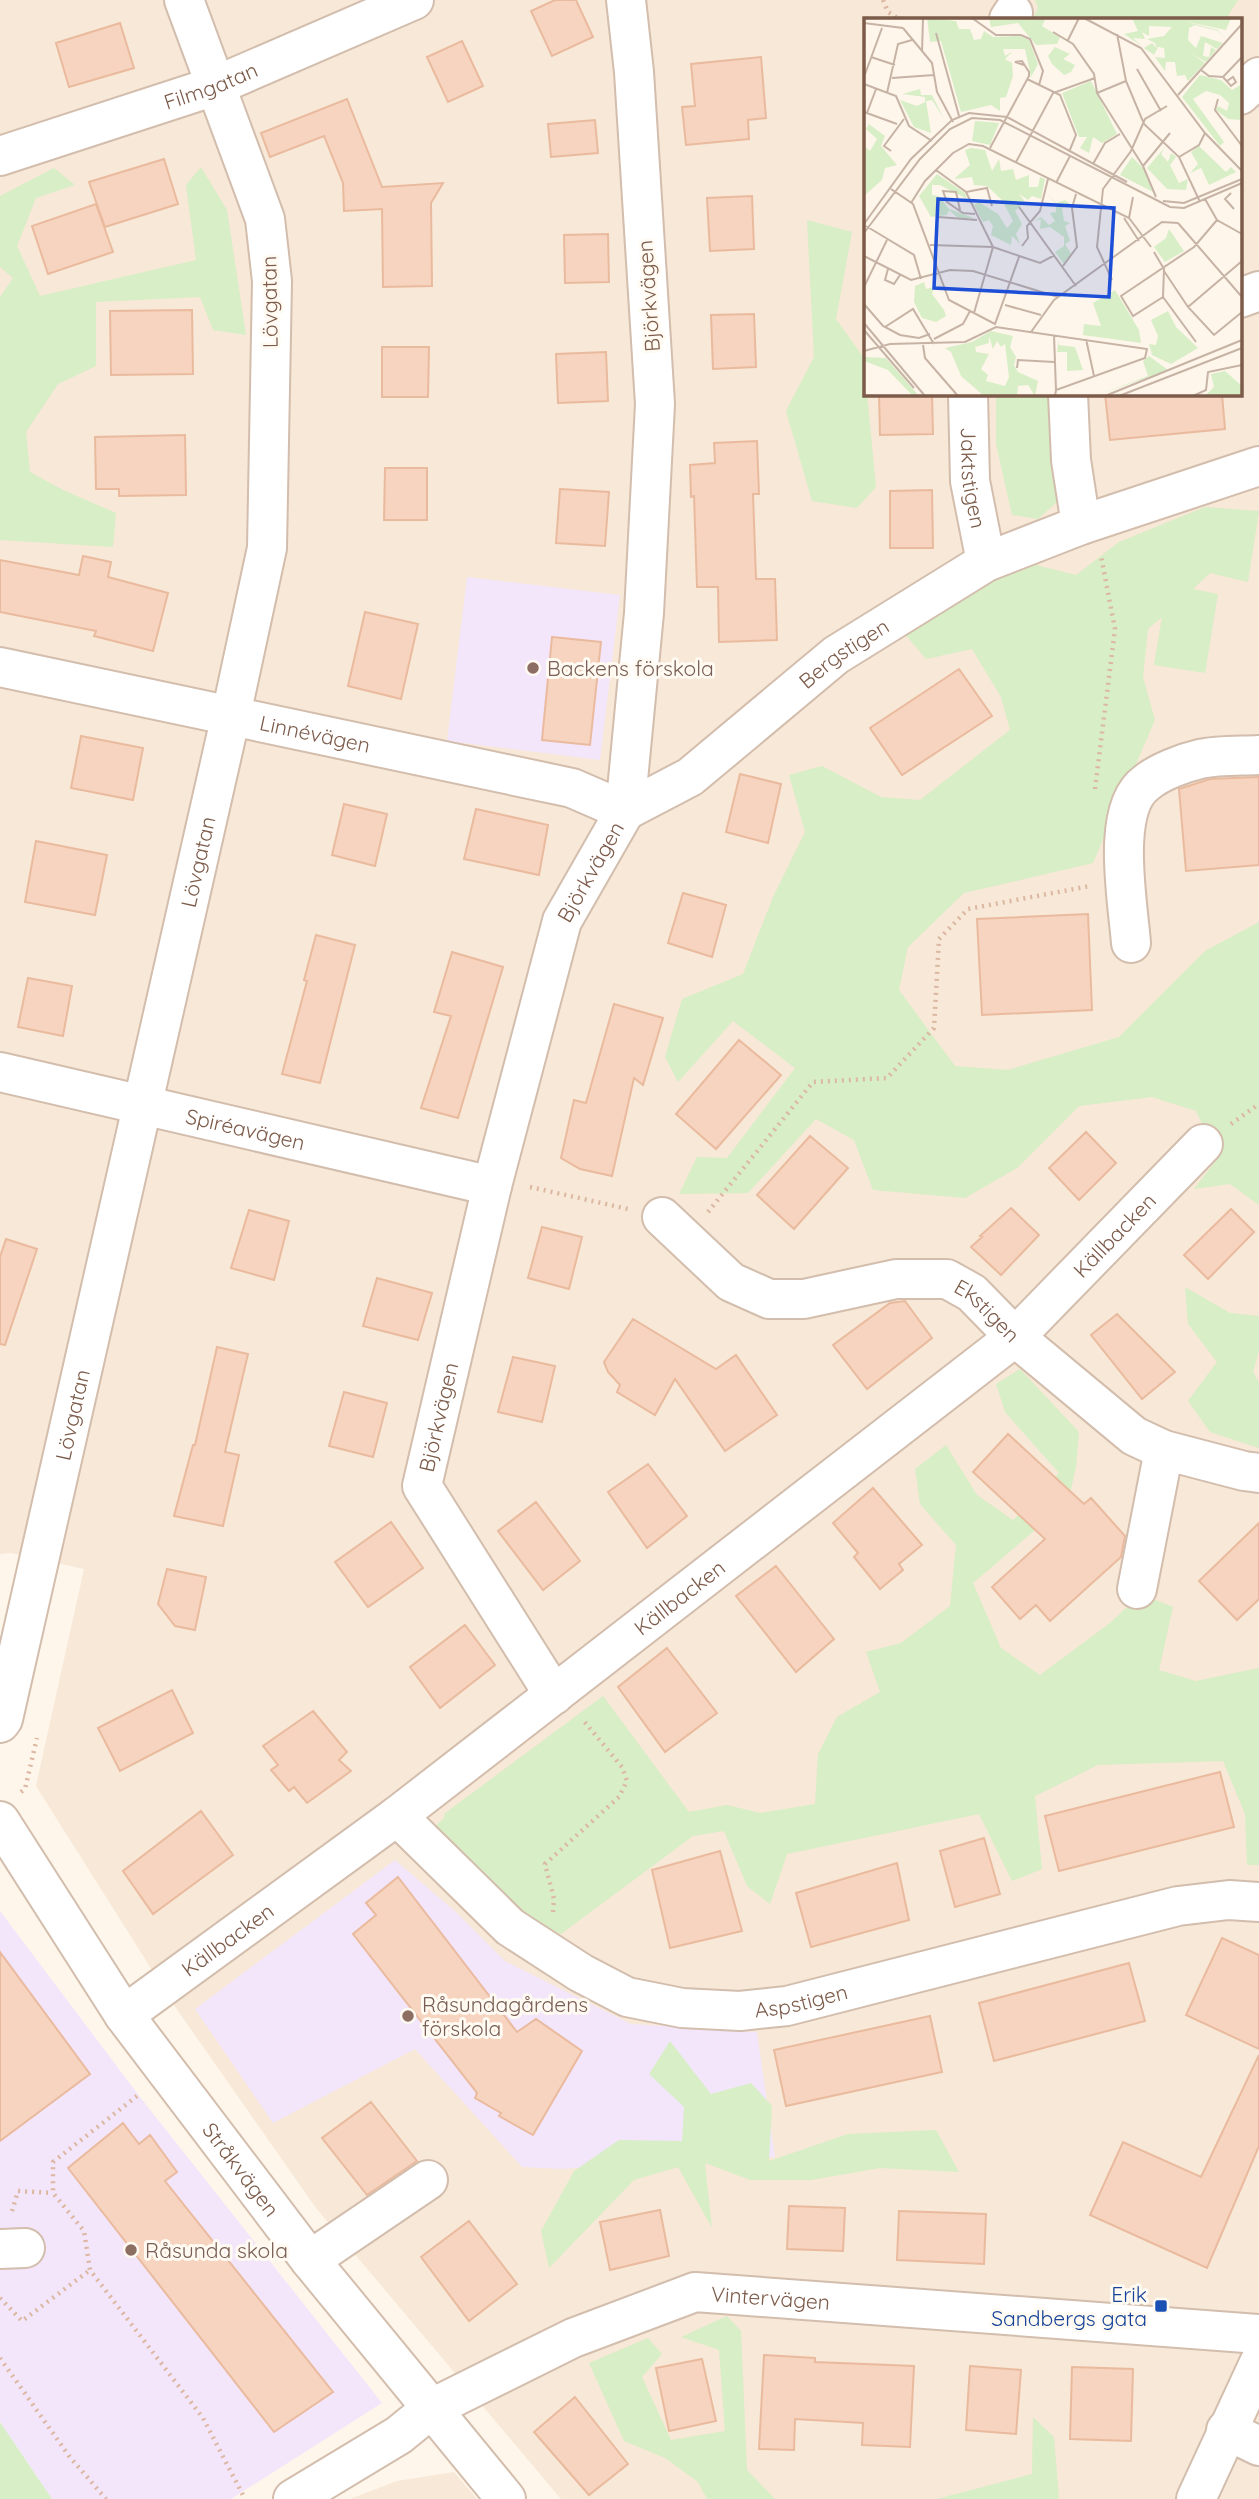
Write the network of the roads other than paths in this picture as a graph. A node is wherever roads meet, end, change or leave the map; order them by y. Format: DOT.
graph roads {
  1 [pos="184,0"];
  2 [pos="414,0"];
  3 [pos="626,0"];
  4 [pos="1259,77"];
  5 [pos="215,86"];
  6 [pos="1242,93"];
  7 [pos="0,156"];
  8 [pos="1259,291"];
  9 [pos="1242,298"];
  10 [pos="968,396"];
  11 [pos="1068,396"];
  12 [pos="1259,466"];
  13 [pos="1088,523"];
  14 [pos="986,562"];
  15 [pos="0,667"];
  16 [pos="231,715"];
  17 [pos="1259,755"];
  18 [pos="625,811"];
  19 [pos="1131,943"];
  20 [pos="0,1072"];
  21 [pos="142,1106"];
  22 [pos="1203,1144"];
  23 [pos="493,1182"];
  24 [pos="675,1228"];
  25 [pos="1015,1337"];
  26 [pos="1164,1450"];
  27 [pos="1259,1473"];
  28 [pos="1138,1589"];
  29 [pos="567,1706"];
  30 [pos="0,1723"];
  31 [pos="397,1816"];
  32 [pos="0,1821"];
  33 [pos="1259,1902"];
  34 [pos="124,2015"];
  35 [pos="428,2180"];
  36 [pos="310,2260"];
  37 [pos="1259,2334"];
  38 [pos="1259,2363"];
  39 [pos="432,2408"];
  40 [pos="1242,2438"];
  41 [pos="293,2499"];
  42 [pos="506,2499"];
  43 [pos="1196,2499"];
  1 -- 5 [label="street, Lövgatan"];
  2 -- 5 [label="street, Filmgatan"];
  3 -- 18 [label="street, Björkvägen"];
  4 -- 6 [label="street"];
  5 -- 7 [label="street, Filmgatan"];
  5 -- 16 [label="street, Lövgatan"];
  8 -- 9 [label="street"];
  10 -- 14 [label="street, Jaktstigen"];
  11 -- 13 [label="street"];
  12 -- 13 [label="street, Bergstigen"];
  13 -- 14 [label="street, Bergstigen"];
  14 -- 18 [label="street, Bergstigen"];
  15 -- 16 [label="street, Linnévägen"];
  16 -- 18 [label="street, Linnévägen"];
  16 -- 21 [label="street, Lövgatan"];
  17 -- 19 [label="street"];
  18 -- 23 [label="street, Björkvägen"];
  20 -- 21 [label="street, Spiréavägen"];
  21 -- 23 [label="street, Spiréavägen"];
  21 -- 30 [label="street, Lövgatan"];
  22 -- 25 [label="street, Källbacken"];
  23 -- 29 [label="street, Björkvägen"];
  24 -- 25 [label="street, Ekstigen"];
  25 -- 26 [label="street, Ekstigen"];
  25 -- 29 [label="street, Källbacken"];
  26 -- 27 [label="street, Ekstigen"];
  26 -- 28 [label="street"];
  29 -- 31 [label="street, Källbacken"];
  31 -- 33 [label="street, Aspstigen"];
  31 -- 34 [label="street, Källbacken"];
  32 -- 34 [label="street, Stråkvägen"];
  34 -- 36 [label="street, Stråkvägen"];
  35 -- 36 [label="street"];
  36 -- 39 [label="street, Stråkvägen"];
  37 -- 39 [label="street, Vintervägen"];
  38 -- 40 [label="street"];
  39 -- 41 [label="street, Vintervägen"];
  39 -- 42 [label="street, Stråkvägen"];
  40 -- 43 [label="street"];
}
